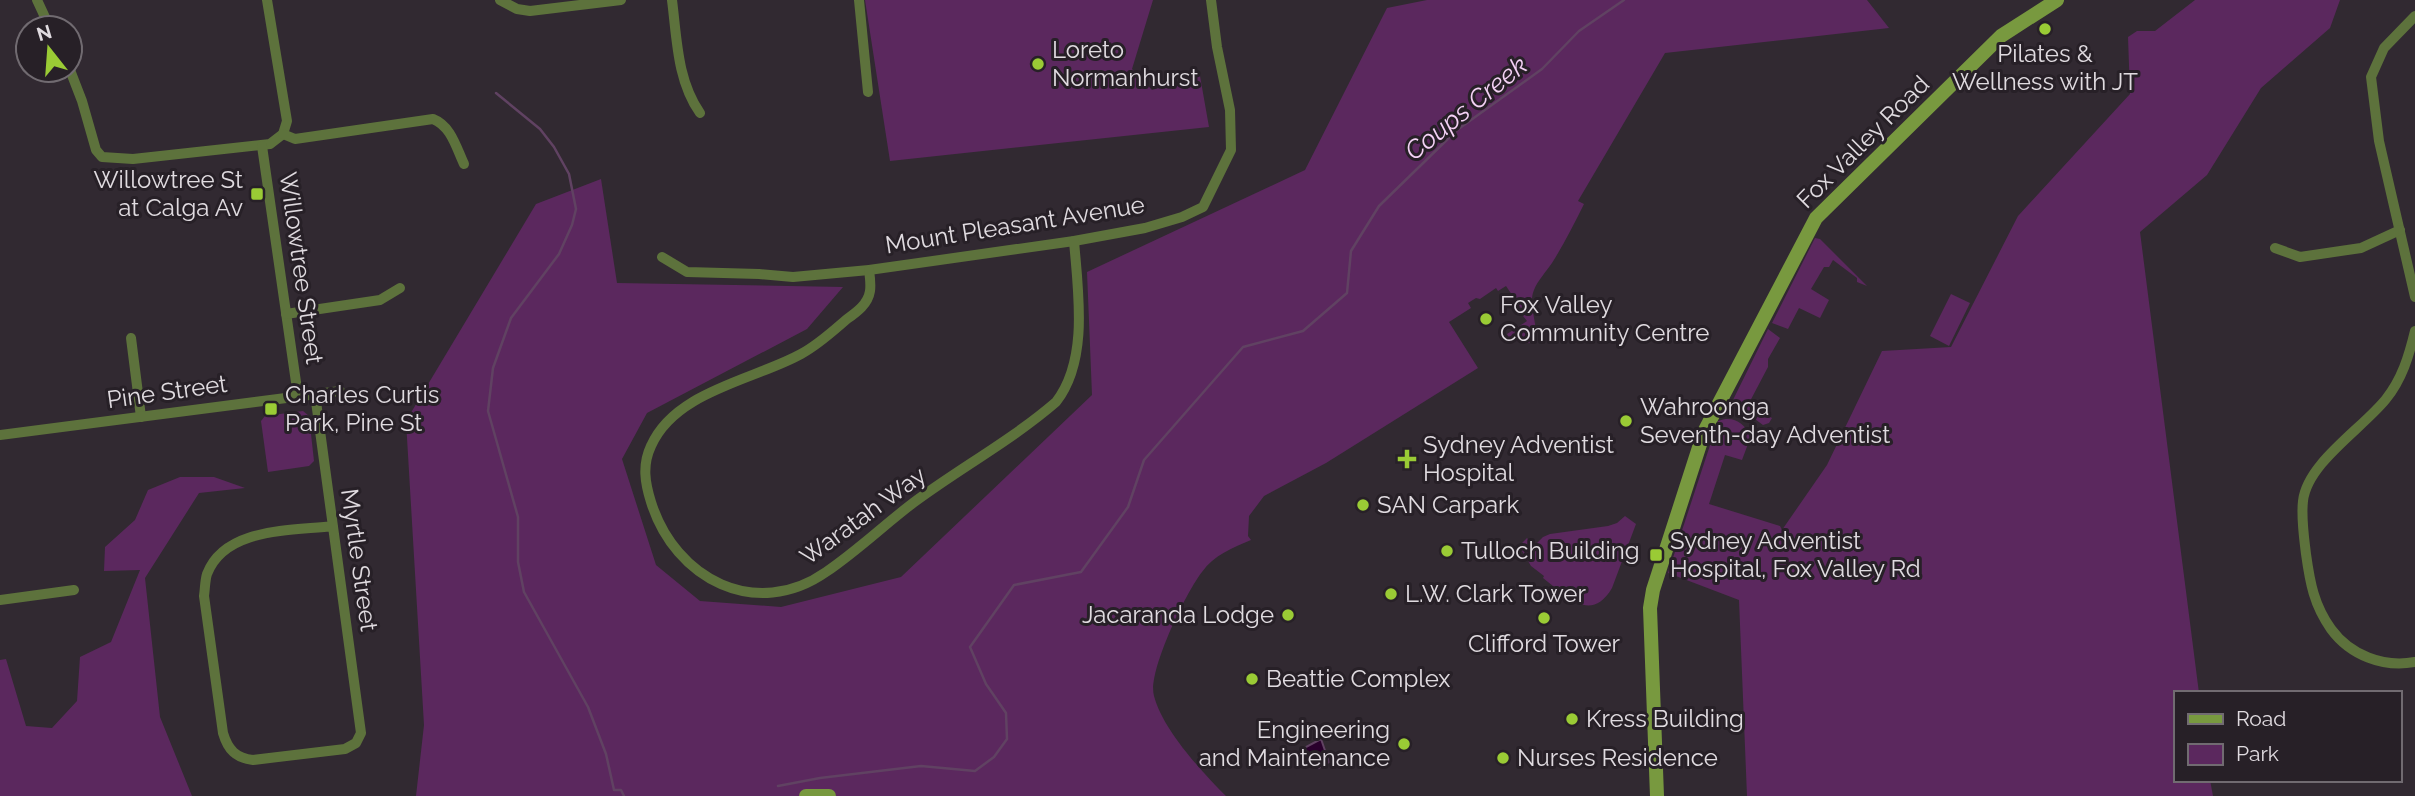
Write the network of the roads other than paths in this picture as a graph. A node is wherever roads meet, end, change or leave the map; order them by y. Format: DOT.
graph roads {
  1 [pos="267,0"];
  2 [pos="500,0"];
  3 [pos="614,0"];
  4 [pos="672,0"];
  5 [pos="859,0"];
  6 [pos="1211,0"];
  7 [pos="2057,0"];
  8 [pos="2415,16"];
  9 [pos="75,84"];
  10 [pos="868,92"];
  11 [pos="700,113"];
  12 [pos="283,134"];
  13 [pos="262,146"];
  14 [pos="464,164"];
  15 [pos="2400,230"];
  16 [pos="1074,241"];
  17 [pos="2274,248"];
  18 [pos="662,257"];
  19 [pos="869,270"];
  20 [pos="400,288"];
  21 [pos="2415,297"];
  22 [pos="286,314"];
  23 [pos="2415,331"];
  24 [pos="131,338"];
  25 [pos="340,391"];
  26 [pos="315,394"];
  27 [pos="298,396"];
  28 [pos="141,417"];
  29 [pos="0,435"];
  30 [pos="333,526"];
  31 [pos="74,590"];
  32 [pos="0,600"];
  33 [pos="2415,662"];
  34 [pos="806,796"];
  35 [pos="829,796"];
  36 [pos="1657,796"];
  1 -- 12 [label="street"];
  2 -- 3 [label="street"];
  4 -- 11 [label="street"];
  5 -- 10 [label="street"];
  6 -- 16 [label="street, Mount Pleasant Avenue"];
  7 -- 36 [label="main road, Fox Valley Road"];
  8 -- 15 [label="street"];
  9 -- 13 [label="street"];
  12 -- 13 [label="street"];
  12 -- 14 [label="street"];
  13 -- 22 [label="street, Willowtree Street"];
  15 -- 17 [label="street"];
  15 -- 21 [label="street"];
  16 -- 19 [label="street, Mount Pleasant Avenue"];
  16 -- 19 [label="street, Waratah Way"];
  18 -- 19 [label="street, Mount Pleasant Avenue"];
  20 -- 22 [label="street"];
  22 -- 27 [label="street, Willowtree Street"];
  23 -- 33 [label="street"];
  24 -- 28 [label="street"];
  25 -- 26 [label="street, Pine Street"];
  26 -- 27 [label="street, Pine Street"];
  26 -- 30 [label="street, Myrtle Street"];
  27 -- 28 [label="street, Pine Street"];
  28 -- 29 [label="street, Pine Street"];
  30 -- 30 [label="street, Myrtle Street"];
  31 -- 32 [label="street"];
  34 -- 35 [label="main road"];
}
